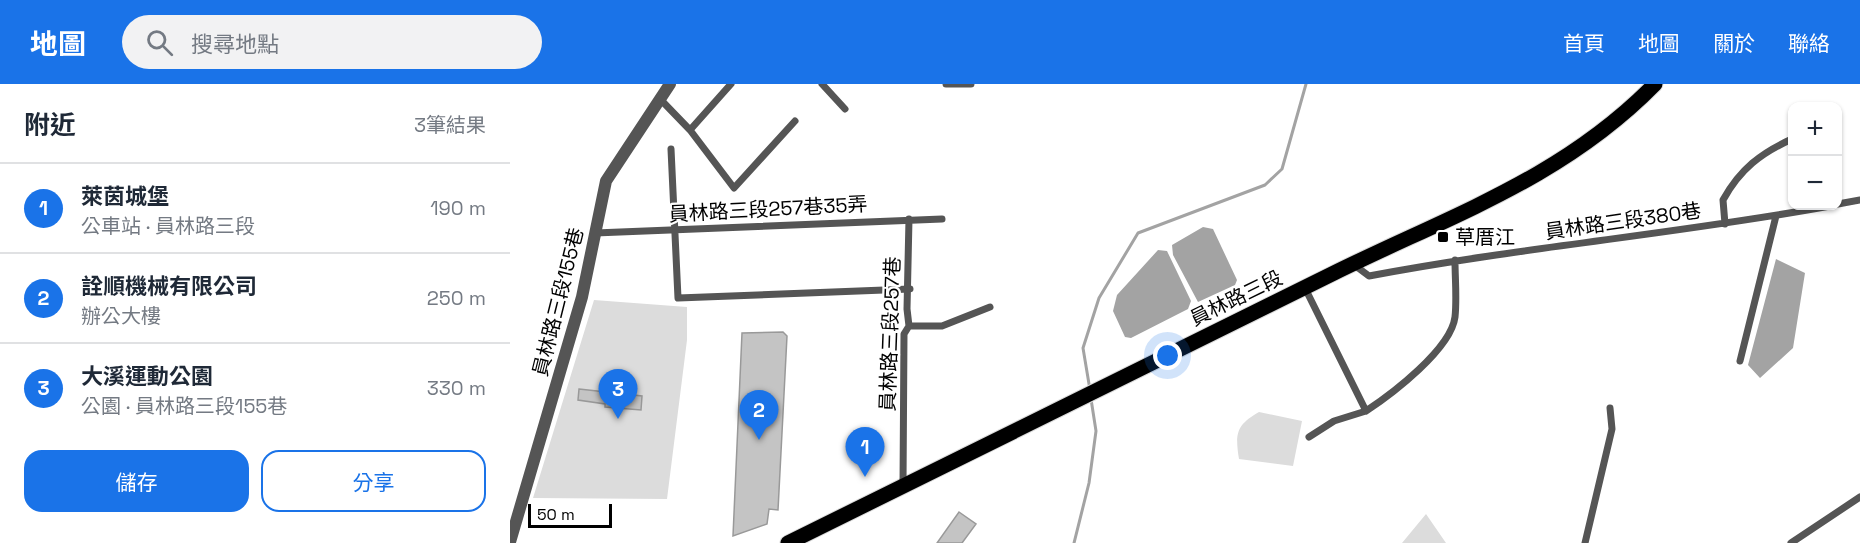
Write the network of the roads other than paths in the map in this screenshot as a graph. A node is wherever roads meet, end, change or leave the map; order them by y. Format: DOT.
graph roads {
  1 [pos="670,84"];
  2 [pos="730,84"];
  3 [pos="822,84"];
  4 [pos="946,84"];
  5 [pos="971,84"];
  6 [pos="1655,84"];
  7 [pos="663,95"];
  8 [pos="845,109"];
  9 [pos="795,121"];
  10 [pos="690,130"];
  11 [pos="1788,141"];
  12 [pos="670,149"];
  13 [pos="1860,200"];
  14 [pos="1842,203"];
  15 [pos="1808,210"];
  16 [pos="1776,216"];
  17 [pos="909,219"];
  18 [pos="942,219"];
  19 [pos="1725,224"];
  20 [pos="674,230"];
  21 [pos="595,233"];
  22 [pos="1455,260"];
  23 [pos="1353,264"];
  24 [pos="1305,288"];
  25 [pos="910,289"];
  26 [pos="990,307"];
  27 [pos="909,326"];
  28 [pos="1740,361"];
  29 [pos="1610,408"];
  30 [pos="1366,411"];
  31 [pos="1310,437"];
  32 [pos="903,485"];
  33 [pos="1860,497"];
  34 [pos="510,542"];
  35 [pos="788,543"];
  36 [pos="1585,543"];
  37 [pos="1791,543"];
  1 -- 7 [label="street, 員林路三段155巷"];
  2 -- 10 [label="lane"];
  3 -- 8 [label="lane"];
  4 -- 5 [label="lane"];
  6 -- 23 [label="main road, 員林路三段"];
  7 -- 10 [label="lane"];
  7 -- 21 [label="street, 員林路三段155巷"];
  9 -- 10 [label="lane"];
  11 -- 19 [label="lane"];
  12 -- 20 [label="lane"];
  13 -- 14 [label="lane"];
  15 -- 16 [label="lane, 員林路三段380巷"];
  16 -- 19 [label="lane, 員林路三段380巷"];
  16 -- 28 [label="lane"];
  17 -- 18 [label="lane, 員林路三段257巷35弄"];
  17 -- 20 [label="lane, 員林路三段257巷35弄"];
  17 -- 25 [label="lane, 員林路三段257巷"];
  19 -- 22 [label="lane, 員林路三段380巷"];
  20 -- 21 [label="lane, 員林路三段257巷35弄"];
  20 -- 25 [label="lane"];
  21 -- 34 [label="street, 員林路三段155巷"];
  22 -- 23 [label="lane, 員林路三段380巷"];
  22 -- 30 [label="lane"];
  23 -- 24 [label="main road, 員林路三段"];
  24 -- 30 [label="lane"];
  24 -- 32 [label="main road, 員林路三段"];
  25 -- 27 [label="lane, 員林路三段257巷"];
  26 -- 27 [label="lane"];
  27 -- 32 [label="lane, 員林路三段257巷"];
  29 -- 36 [label="lane"];
  30 -- 31 [label="lane"];
  32 -- 35 [label="main road, 員林路三段"];
  33 -- 37 [label="lane"];
}
